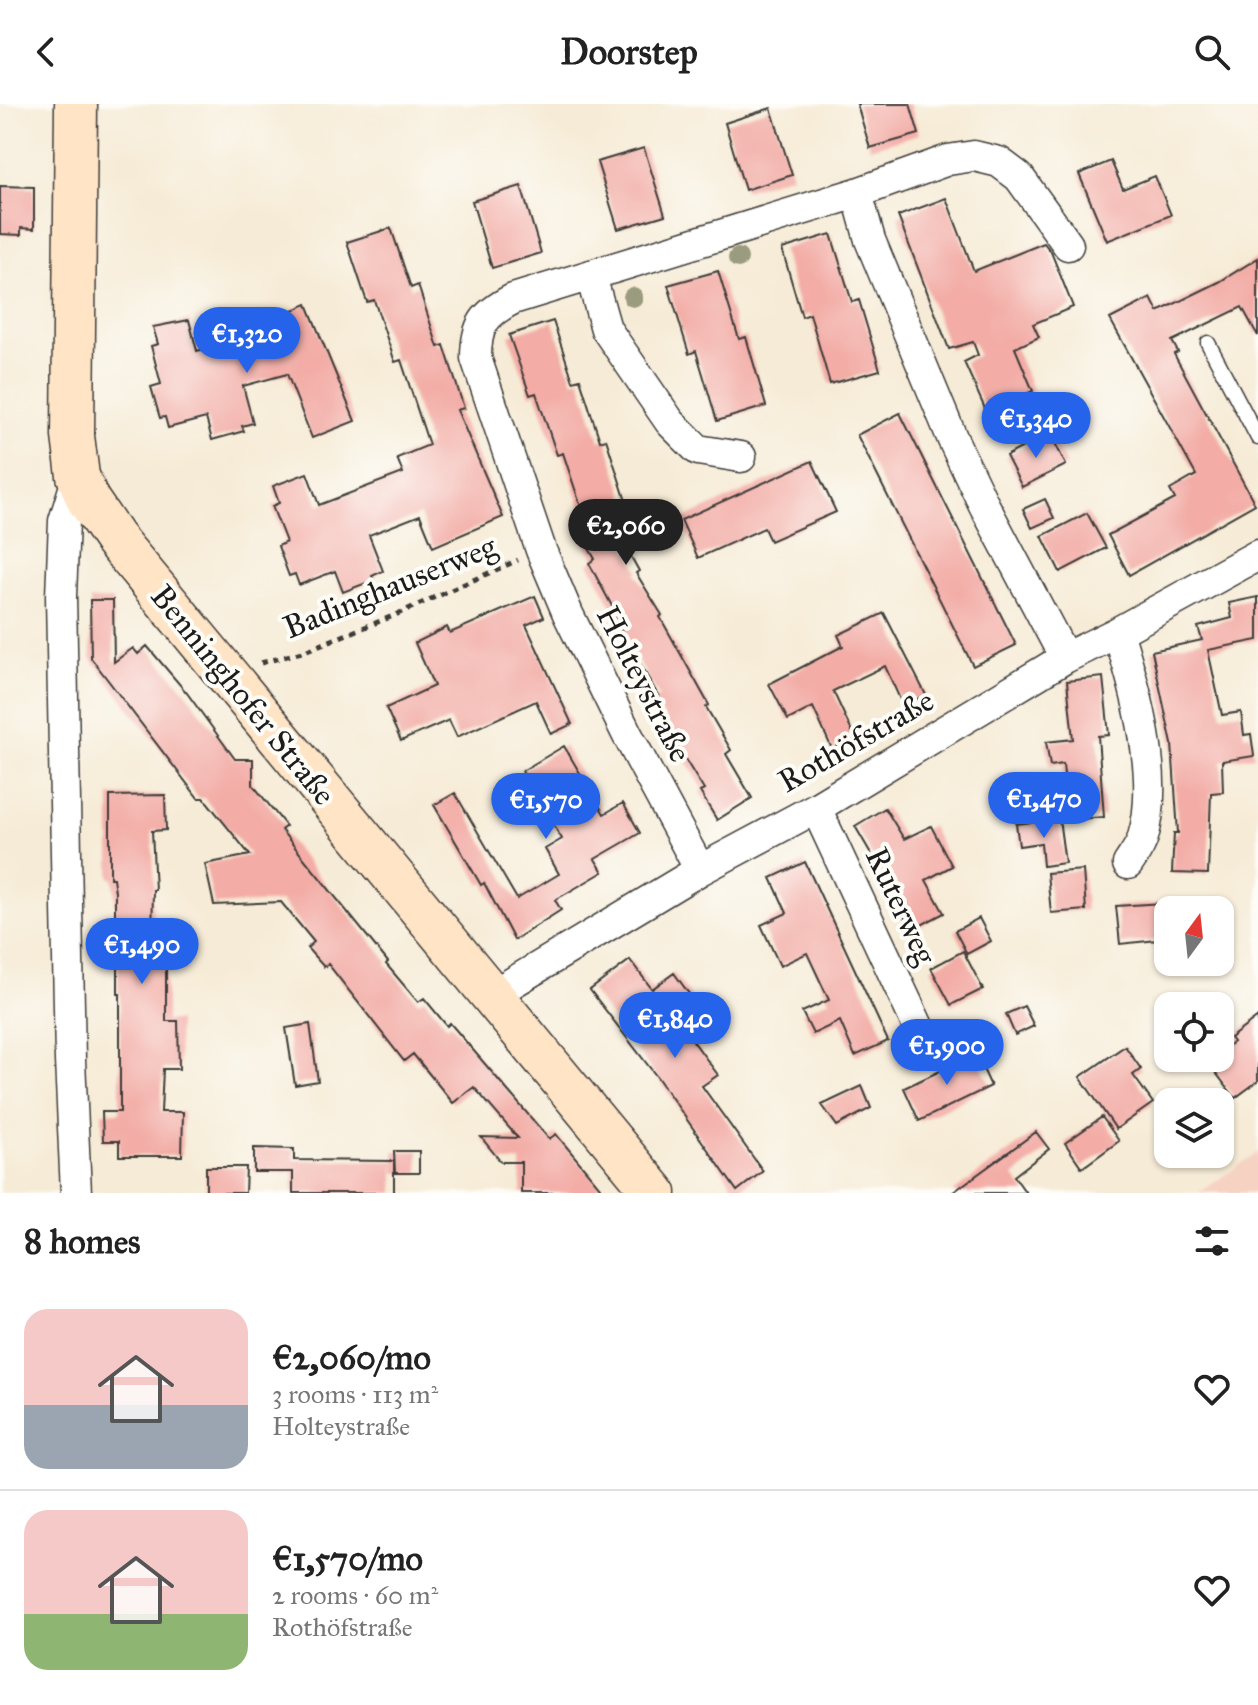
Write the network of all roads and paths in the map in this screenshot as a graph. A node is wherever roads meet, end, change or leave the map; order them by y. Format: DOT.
graph roads {
  1 [pos="76,104"];
  2 [pos="857,193"];
  3 [pos="1068,245"];
  4 [pos="591,276"];
  5 [pos="1208,343"];
  6 [pos="1258,438"];
  7 [pos="741,457"];
  8 [pos="78,476"];
  9 [pos="541,550"];
  10 [pos="1258,555"];
  11 [pos="1118,632"];
  12 [pos="1065,658"];
  13 [pos="255,665"];
  14 [pos="816,808"];
  15 [pos="1128,864"];
  16 [pos="700,870"];
  17 [pos="492,995"];
  18 [pos="922,1035"];
  19 [pos="76,1193"];
  20 [pos="655,1193"];
  1 -- 8 [label="main road, Benninghofer Straße"];
  2 -- 3 [label="street, Holteystraße"];
  2 -- 4 [label="street, Holteystraße"];
  2 -- 12 [label="street"];
  4 -- 7 [label="street"];
  4 -- 9 [label="street, Holteystraße"];
  5 -- 6 [label="lane"];
  8 -- 17 [label="main road, Benninghofer Straße"];
  8 -- 19 [label="street"];
  9 -- 13 [label="path, Badinghauserweg"];
  9 -- 16 [label="street, Holteystraße"];
  10 -- 11 [label="street, Rothöfstraße"];
  11 -- 12 [label="street, Rothöfstraße"];
  11 -- 15 [label="street"];
  12 -- 14 [label="street, Rothöfstraße"];
  14 -- 16 [label="street, Rothöfstraße"];
  14 -- 18 [label="street, Ruterweg"];
  16 -- 17 [label="street, Rothöfstraße"];
  17 -- 20 [label="main road, Benninghofer Straße"];
}
